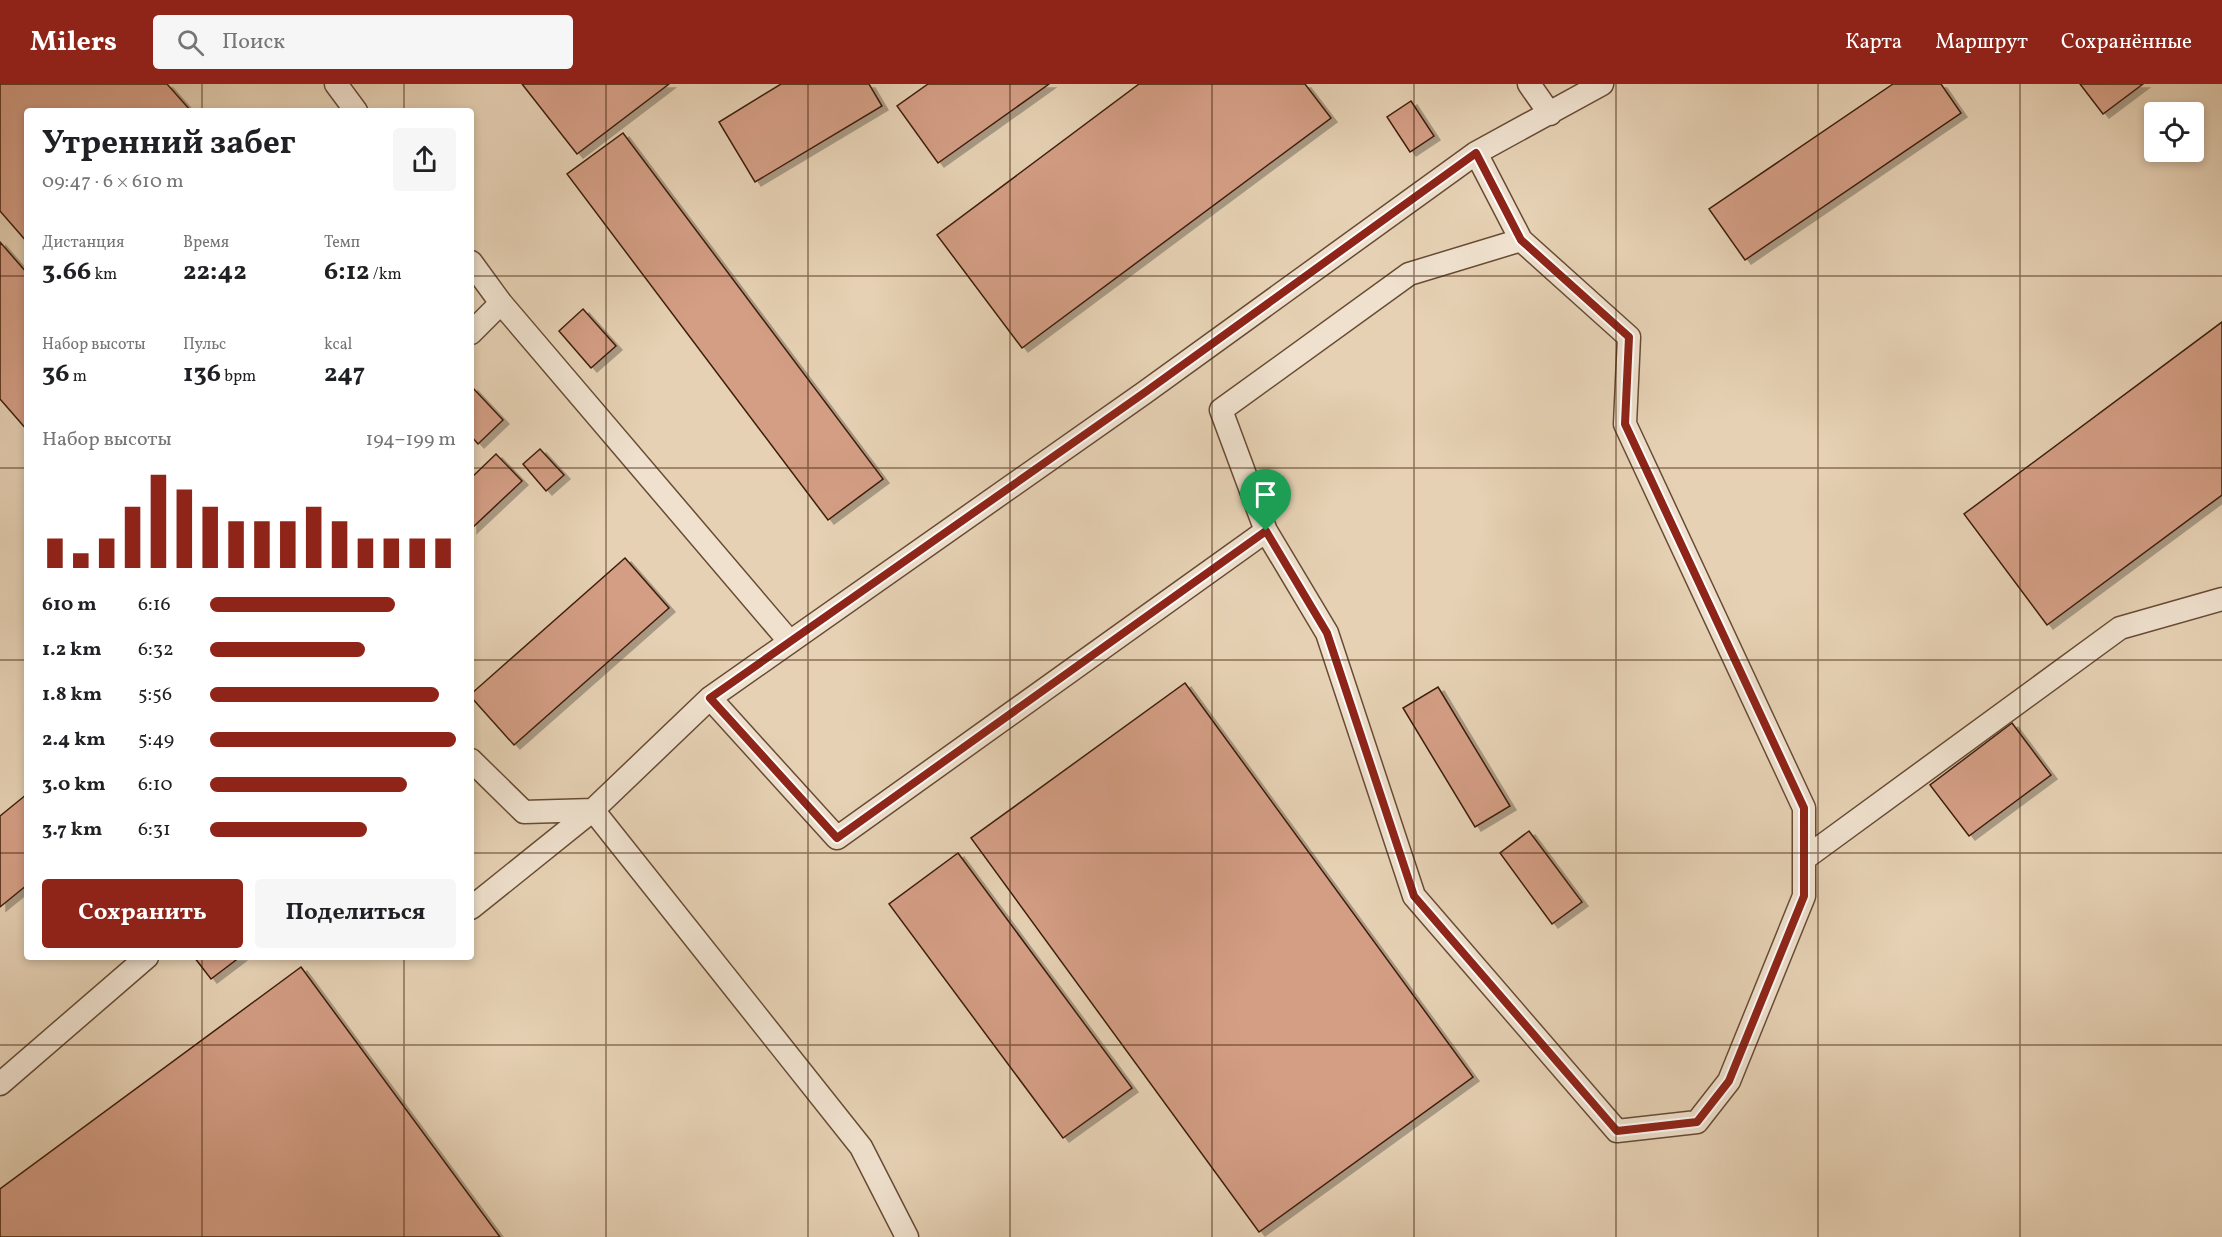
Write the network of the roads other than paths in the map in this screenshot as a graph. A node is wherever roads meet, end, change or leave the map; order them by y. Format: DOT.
graph roads {
  1 [pos="336,84"];
  2 [pos="1529,84"];
  3 [pos="1602,84"];
  4 [pos="354,108"];
  5 [pos="1550,114"];
  6 [pos="1476,153"];
  7 [pos="1521,240"];
  8 [pos="474,266"];
  9 [pos="501,303"];
  10 [pos="474,330"];
  11 [pos="1266,531"];
  12 [pos="2222,599"];
  13 [pos="790,642"];
  14 [pos="710,698"];
  15 [pos="474,763"];
  16 [pos="592,810"];
  17 [pos="1804,860"];
  18 [pos="474,906"];
  19 [pos="144,960"];
  20 [pos="0,1084"];
  21 [pos="907,1237"];
  1 -- 4 [label="lane"];
  2 -- 5 [label="lane"];
  3 -- 5 [label="lane"];
  5 -- 6 [label="lane"];
  6 -- 7 [label="lane"];
  6 -- 13 [label="lane"];
  7 -- 11 [label="lane"];
  7 -- 17 [label="lane"];
  8 -- 9 [label="lane"];
  9 -- 10 [label="lane"];
  9 -- 13 [label="lane"];
  11 -- 14 [label="lane"];
  11 -- 17 [label="lane"];
  12 -- 17 [label="lane"];
  13 -- 14 [label="lane"];
  14 -- 16 [label="lane"];
  15 -- 16 [label="lane"];
  16 -- 18 [label="lane"];
  16 -- 21 [label="lane"];
  19 -- 20 [label="lane"];
}
